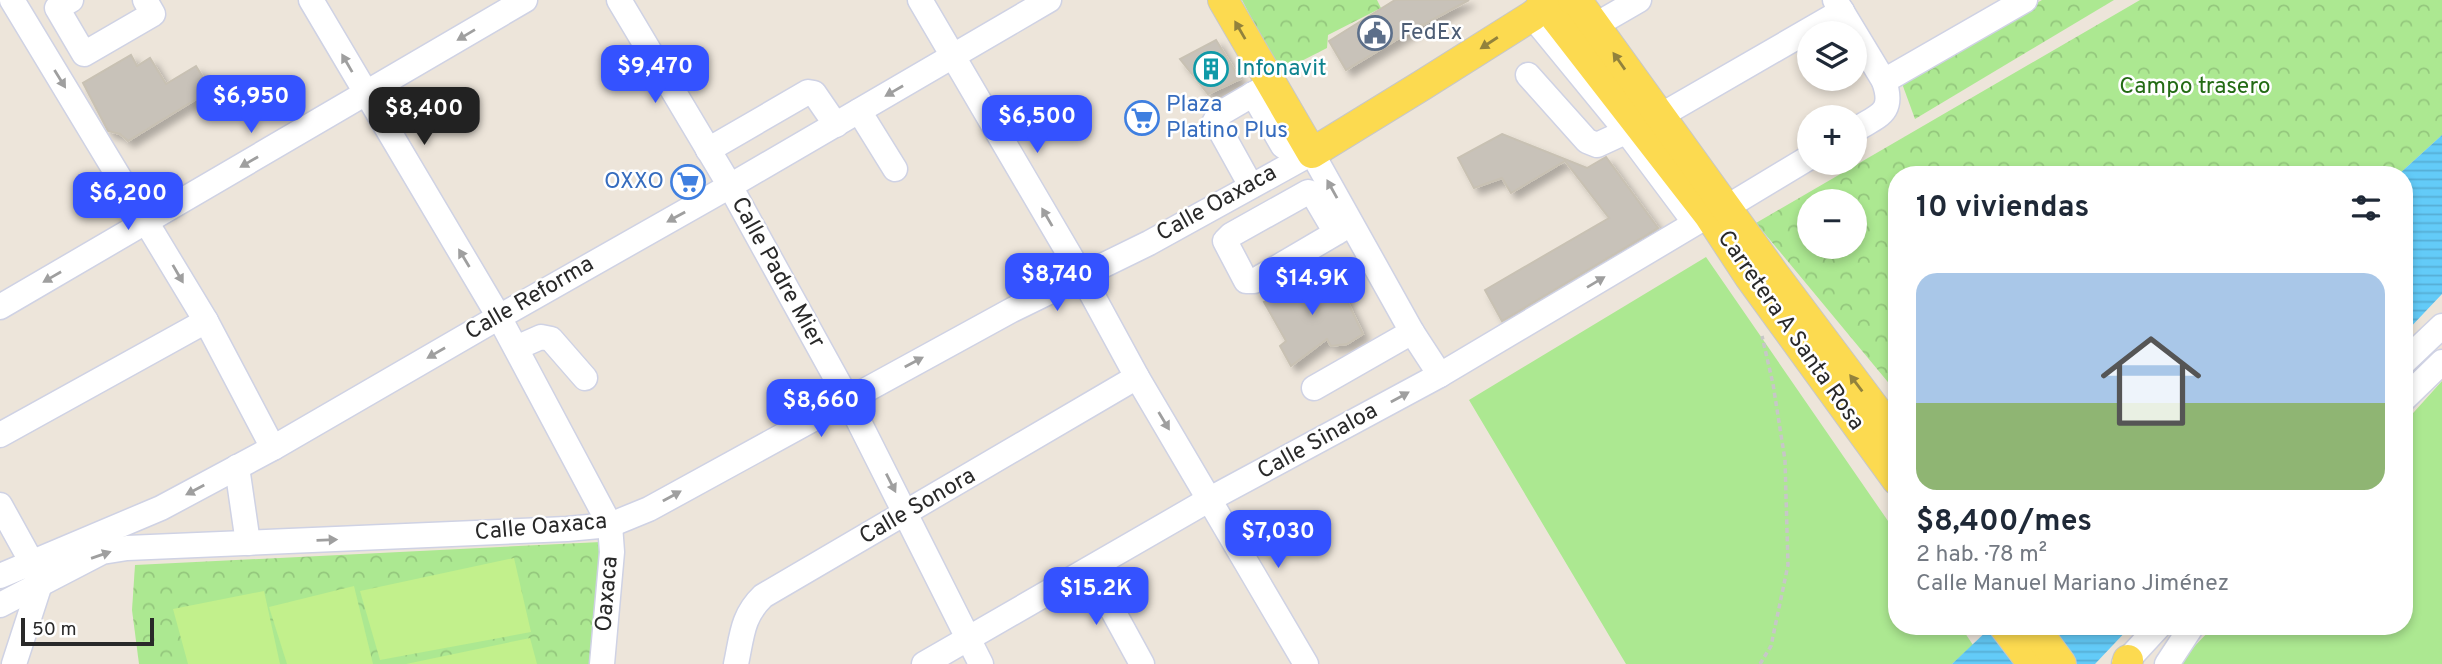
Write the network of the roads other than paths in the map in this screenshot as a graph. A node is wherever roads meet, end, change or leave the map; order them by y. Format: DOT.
graph roads {
  1 [pos="12,0"];
  2 [pos="145,0"];
  3 [pos="311,0"];
  4 [pos="525,0"];
  5 [pos="619,0"];
  6 [pos="920,0"];
  7 [pos="1049,0"];
  8 [pos="1223,0"];
  9 [pos="1640,0"];
  10 [pos="2025,0"];
  11 [pos="1562,6"];
  12 [pos="1839,6"];
  13 [pos="68,12"];
  14 [pos="37,40"];
  15 [pos="953,56"];
  16 [pos="1528,75"];
  17 [pos="1884,81"];
  18 [pos="1262,89"];
  19 [pos="366,94"];
  20 [pos="859,111"];
  21 [pos="1867,122"];
  22 [pos="836,125"];
  23 [pos="1642,125"];
  24 [pos="708,150"];
  25 [pos="1312,153"];
  26 [pos="1797,165"];
  27 [pos="895,169"];
  28 [pos="1259,181"];
  29 [pos="730,187"];
  30 [pos="1216,205"];
  31 [pos="1281,206"];
  32 [pos="1710,215"];
  33 [pos="148,221"];
  34 [pos="1343,228"];
  35 [pos="1231,235"];
  36 [pos="1082,276"];
  37 [pos="0,307"];
  38 [pos="499,317"];
  39 [pos="206,321"];
  40 [pos="2442,326"];
  41 [pos="1412,332"];
  42 [pos="516,348"];
  43 [pos="2413,353"];
  44 [pos="2442,362"];
  45 [pos="1440,375"];
  46 [pos="1137,377"];
  47 [pos="585,379"];
  48 [pos="1314,388"];
  49 [pos="2413,390"];
  50 [pos="847,398"];
  51 [pos="1888,426"];
  52 [pos="0,435"];
  53 [pos="273,448"];
  54 [pos="237,467"];
  55 [pos="1888,468"];
  56 [pos="1196,474"];
  57 [pos="1241,484"];
  58 [pos="1210,499"];
  59 [pos="0,505"];
  60 [pos="907,514"];
  61 [pos="610,525"];
  62 [pos="247,543"];
  63 [pos="1090,569"];
  64 [pos="36,573"];
  65 [pos="0,576"];
  66 [pos="0,605"];
  67 [pos="2011,635"];
  68 [pos="2040,635"];
  69 [pos="2151,635"];
  70 [pos="2186,635"];
  71 [pos="968,640"];
  72 [pos="2126,663"];
  73 [pos="14,664"];
  74 [pos="602,664"];
  75 [pos="736,664"];
  76 [pos="924,664"];
  77 [pos="981,664"];
  78 [pos="1142,664"];
  79 [pos="1306,664"];
  80 [pos="2033,664"];
  81 [pos="2061,664"];
  82 [pos="2166,664"];
  1 -- 14 [label="street"];
  2 -- 13 [label="street"];
  19 -- 3 [label="street, one-way"];
  4 -- 19 [label="street, one-way"];
  5 -- 24 [label="street, Calle Padre Mier"];
  6 -- 15 [label="street"];
  7 -- 15 [label="street, Calle Reforma"];
  18 -- 8 [label="main road, one-way"];
  9 -- 11 [label="street"];
  10 -- 17 [label="street"];
  23 -- 11 [label="main road, one-way"];
  11 -- 23 [label="main road"];
  11 -- 25 [label="main road, Calle Oaxaca, one-way"];
  12 -- 17 [label="street"];
  12 -- 23 [label="street"];
  13 -- 14 [label="street"];
  14 -- 33 [label="street, one-way"];
  15 -- 20 [label="street, Calle Reforma, one-way"];
  36 -- 15 [label="street, one-way"];
  16 -- 23 [label="street"];
  17 -- 21 [label="street"];
  18 -- 25 [label="main road"];
  18 -- 28 [label="street"];
  19 -- 33 [label="street, one-way"];
  38 -- 19 [label="street, one-way"];
  20 -- 22 [label="street, Calle Reforma"];
  20 -- 27 [label="street"];
  22 -- 24 [label="street"];
  22 -- 29 [label="street, Calle Reforma"];
  23 -- 32 [label="main road"];
  24 -- 29 [label="street, Calle Padre Mier"];
  25 -- 28 [label="street, Calle Oaxaca"];
  34 -- 25 [label="street, one-way"];
  26 -- 32 [label="street, Calle Sinaloa"];
  28 -- 30 [label="street, Calle Oaxaca"];
  28 -- 31 [label="street"];
  29 -- 38 [label="street, Calle Reforma, one-way"];
  29 -- 50 [label="street, Calle Padre Mier"];
  30 -- 35 [label="street"];
  30 -- 36 [label="street, Calle Oaxaca"];
  31 -- 34 [label="street"];
  31 -- 35 [label="street"];
  45 -- 32 [label="street, Calle Sinaloa, one-way"];
  51 -- 32 [label="main road, Carretera A Santa Rosa, one-way"];
  32 -- 55 [label="main road, Carretera A Santa Rosa"];
  33 -- 37 [label="street, one-way"];
  33 -- 39 [label="street, one-way"];
  34 -- 35 [label="street"];
  34 -- 41 [label="street"];
  36 -- 46 [label="street"];
  50 -- 36 [label="street, Calle Oaxaca, one-way"];
  38 -- 42 [label="street"];
  38 -- 53 [label="street, Calle Reforma, one-way"];
  39 -- 52 [label="street"];
  39 -- 53 [label="street"];
  40 -- 43 [label="street"];
  41 -- 45 [label="street"];
  41 -- 48 [label="street"];
  42 -- 47 [label="street"];
  42 -- 61 [label="street"];
  44 -- 49 [label="street"];
  57 -- 45 [label="street, Calle Sinaloa, one-way"];
  46 -- 56 [label="street, one-way"];
  46 -- 60 [label="street, Calle Sonora"];
  50 -- 60 [label="street, Calle Padre Mier, one-way"];
  61 -- 50 [label="street, Calle Oaxaca, one-way"];
  53 -- 54 [label="street, Calle Reforma"];
  54 -- 62 [label="street"];
  54 -- 64 [label="street, Calle Reforma, one-way"];
  56 -- 57 [label="street"];
  56 -- 58 [label="street"];
  57 -- 58 [label="street, Calle Sinaloa"];
  58 -- 63 [label="street, Calle Sinaloa"];
  58 -- 79 [label="street"];
  59 -- 64 [label="street"];
  60 -- 71 [label="street, Calle Padre Mier"];
  60 -- 75 [label="street, Calle Sonora"];
  62 -- 61 [label="street, Calle Oaxaca, one-way"];
  61 -- 74 [label="street, Oaxaca"];
  64 -- 62 [label="street, Calle Oaxaca, one-way"];
  63 -- 71 [label="street, Calle Sinaloa"];
  63 -- 78 [label="street"];
  64 -- 65 [label="street, Calle Reforma"];
  64 -- 66 [label="street, Calle Reforma"];
  64 -- 73 [label="street"];
  67 -- 80 [label="main road"];
  68 -- 81 [label="main road"];
  69 -- 72 [label="street"];
  70 -- 82 [label="street"];
  71 -- 76 [label="street, Calle Sinaloa"];
  71 -- 77 [label="street, Calle Padre Mier"];
}
